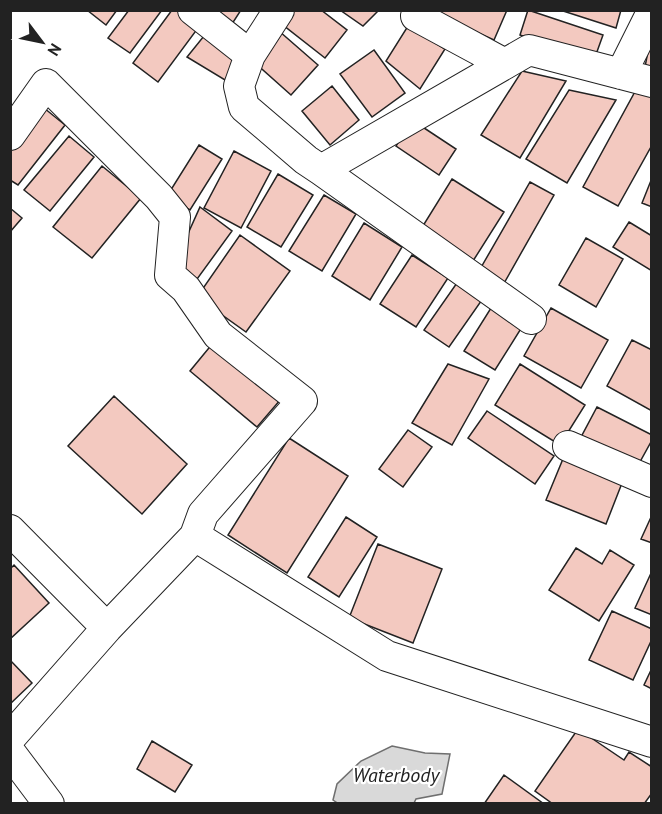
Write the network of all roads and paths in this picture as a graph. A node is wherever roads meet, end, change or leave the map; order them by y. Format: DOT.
graph roads {
  1 [pos="193,10"];
  2 [pos="279,10"];
  3 [pos="418,10"];
  4 [pos="651,12"];
  5 [pos="249,55"];
  6 [pos="505,64"];
  7 [pos="621,74"];
  8 [pos="651,82"];
  9 [pos="10,135"];
  10 [pos="321,170"];
  11 [pos="531,319"];
  12 [pos="568,446"];
  13 [pos="651,482"];
  14 [pos="195,536"];
  15 [pos="13,538"];
  16 [pos="107,628"];
  17 [pos="10,738"];
  18 [pos="651,742"];
  19 [pos="10,752"];
  20 [pos="49,804"];
  1 -- 5 [label="street"];
  2 -- 5 [label="street"];
  3 -- 6 [label="street"];
  4 -- 7 [label="street"];
  5 -- 10 [label="street"];
  6 -- 7 [label="street"];
  6 -- 10 [label="street"];
  7 -- 8 [label="street"];
  9 -- 14 [label="street"];
  10 -- 11 [label="street"];
  12 -- 13 [label="street"];
  14 -- 16 [label="street"];
  14 -- 18 [label="street"];
  15 -- 16 [label="street"];
  16 -- 17 [label="street"];
  19 -- 20 [label="street"];
}
